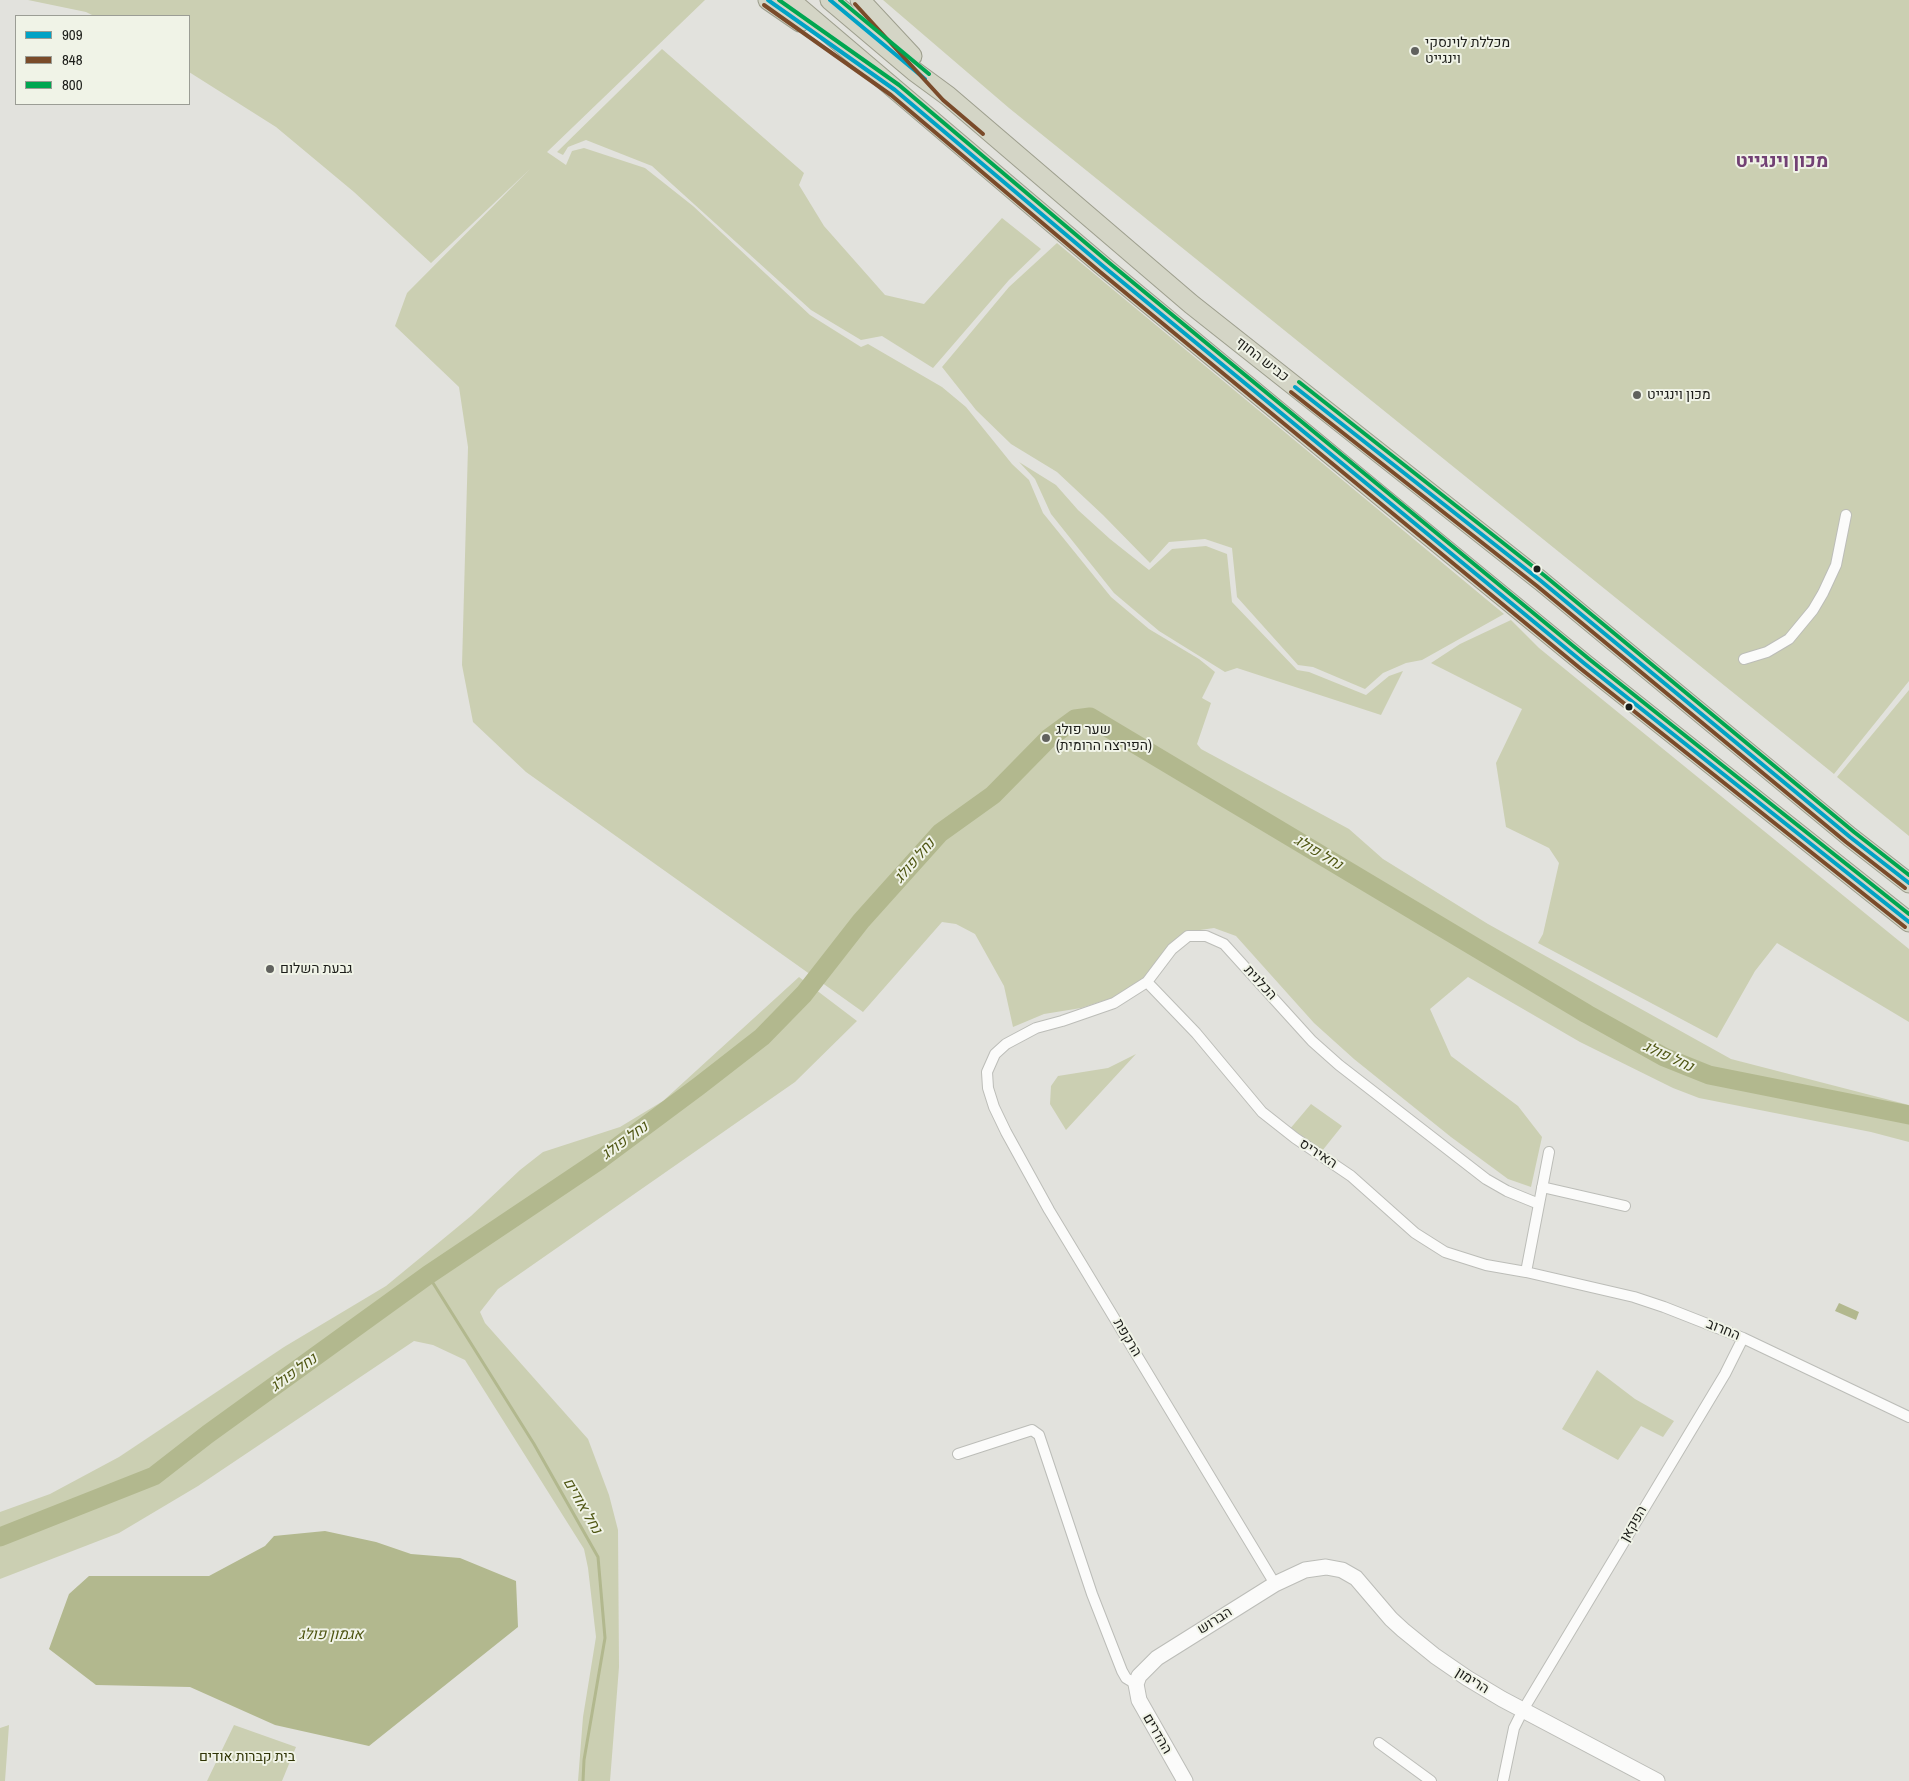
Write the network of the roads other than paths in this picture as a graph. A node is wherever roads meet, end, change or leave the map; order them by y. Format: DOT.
graph roads {
  1 [pos="768,0"];
  2 [pos="790,0"];
  3 [pos="830,0"];
  4 [pos="860,0"];
  5 [pos="895,90"];
  6 [pos="948,96"];
  7 [pos="1846,515"];
  8 [pos="1744,659"];
  9 [pos="1909,883"];
  10 [pos="1909,922"];
  11 [pos="1147,982"];
  12 [pos="988,1088"];
  13 [pos="1549,1152"];
  14 [pos="1542,1187"];
  15 [pos="1539,1204"];
  16 [pos="1624,1206"];
  17 [pos="1526,1272"];
  18 [pos="1743,1338"];
  19 [pos="1909,1417"];
  20 [pos="958,1454"];
  21 [pos="1306,1570"];
  22 [pos="1275,1584"];
  23 [pos="1136,1684"];
  24 [pos="1523,1710"];
  25 [pos="1379,1743"];
  26 [pos="1185,1781"];
  27 [pos="1431,1781"];
  28 [pos="1503,1781"];
  29 [pos="1657,1781"];
  1 -- 5 [label="highway"];
  2 -- 5 [label="highway, כביש החוף"];
  3 -- 6 [label="highway, כביש החוף"];
  4 -- 6 [label="highway"];
  5 -- 10 [label="highway, כביש החוף"];
  6 -- 9 [label="highway, כביש החוף"];
  7 -- 8 [label="street"];
  11 -- 12 [label="street, הכלנית"];
  11 -- 15 [label="street, הכלנית"];
  11 -- 17 [label="street, האיריס"];
  12 -- 22 [label="street, הרקפת"];
  13 -- 14 [label="street"];
  14 -- 15 [label="street"];
  14 -- 16 [label="street"];
  15 -- 17 [label="street"];
  17 -- 18 [label="street, החרוב"];
  18 -- 19 [label="street, החרוב"];
  18 -- 24 [label="street, הפקאן"];
  20 -- 23 [label="street"];
  21 -- 22 [label="street, הברוש"];
  21 -- 24 [label="street, הרימון"];
  22 -- 23 [label="street, הברוש"];
  23 -- 26 [label="street, ההדרים"];
  24 -- 28 [label="street, הפקאן"];
  24 -- 29 [label="street, הרימון"];
  25 -- 27 [label="street"];
}
